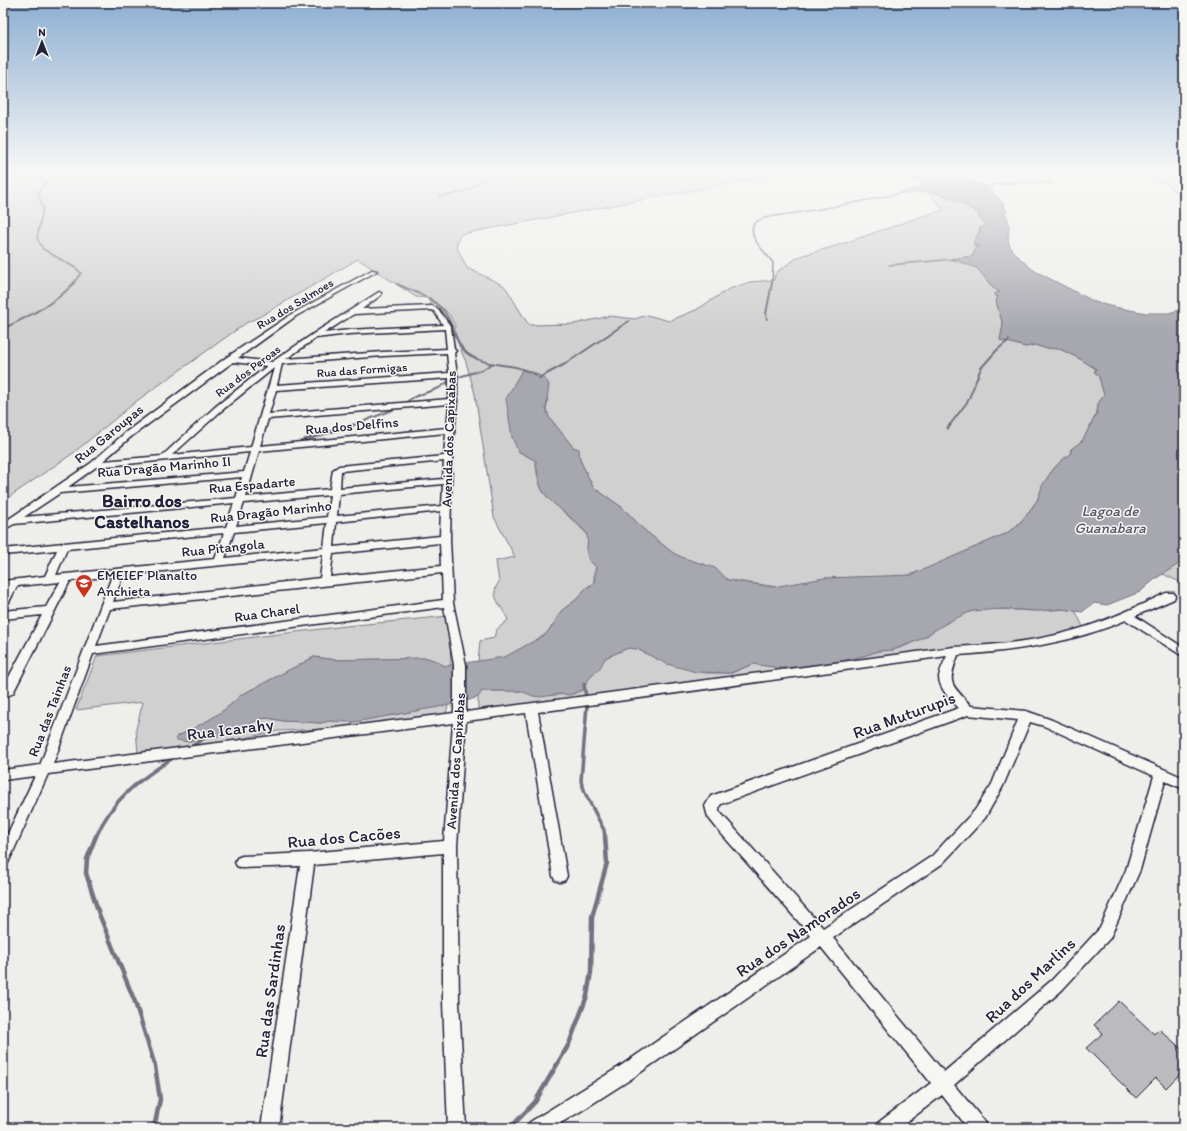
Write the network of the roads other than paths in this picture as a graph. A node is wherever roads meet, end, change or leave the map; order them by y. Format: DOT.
graph roads {
  1 [pos="374,271"];
  2 [pos="380,294"];
  3 [pos="430,308"];
  4 [pos="352,312"];
  5 [pos="448,327"];
  6 [pos="313,336"];
  7 [pos="452,352"];
  8 [pos="230,359"];
  9 [pos="276,364"];
  10 [pos="453,375"];
  11 [pos="273,388"];
  12 [pos="453,401"];
  13 [pos="265,417"];
  14 [pos="451,430"];
  15 [pos="255,448"];
  16 [pos="165,458"];
  17 [pos="448,458"];
  18 [pos="94,465"];
  19 [pos="247,474"];
  20 [pos="447,481"];
  21 [pos="59,490"];
  22 [pos="335,491"];
  23 [pos="240,500"];
  24 [pos="446,508"];
  25 [pos="332,520"];
  26 [pos="12,522"];
  27 [pos="3,527"];
  28 [pos="230,530"];
  29 [pos="445,539"];
  30 [pos="63,547"];
  31 [pos="327,551"];
  32 [pos="3,552"];
  33 [pos="219,562"];
  34 [pos="446,569"];
  35 [pos="119,572"];
  36 [pos="67,577"];
  37 [pos="49,579"];
  38 [pos="325,581"];
  39 [pos="8,583"];
  40 [pos="1170,596"];
  41 [pos="3,603"];
  42 [pos="448,603"];
  43 [pos="106,606"];
  44 [pos="51,610"];
  45 [pos="3,615"];
  46 [pos="1127,616"];
  47 [pos="89,651"];
  48 [pos="954,651"];
  49 [pos="1184,653"];
  50 [pos="3,695"];
  51 [pos="531,708"];
  52 [pos="968,710"];
  53 [pos="1026,716"];
  54 [pos="461,717"];
  55 [pos="44,770"];
  56 [pos="1161,774"];
  57 [pos="3,775"];
  58 [pos="1184,784"];
  59 [pos="450,846"];
  60 [pos="3,858"];
  61 [pos="308,859"];
  62 [pos="242,862"];
  63 [pos="560,876"];
  64 [pos="822,937"];
  65 [pos="943,1084"];
  66 [pos="270,1128"];
  67 [pos="457,1128"];
  68 [pos="536,1128"];
  69 [pos="885,1128"];
  70 [pos="979,1128"];
  1 -- 8 [label="street, Rua dos Salmoes"];
  2 -- 4 [label="street, Rua dos Peroas"];
  3 -- 4 [label="street, Rua dos Peroas"];
  3 -- 5 [label="street, Avenida dos Capixabas"];
  4 -- 6 [label="street, Rua dos Peroas"];
  5 -- 6 [label="street"];
  5 -- 7 [label="street, Avenida dos Capixabas"];
  6 -- 9 [label="street, Rua dos Peroas"];
  7 -- 9 [label="street"];
  7 -- 10 [label="street, Avenida dos Capixabas"];
  8 -- 9 [label="street"];
  8 -- 18 [label="street, Rua Garoupas"];
  9 -- 11 [label="street"];
  9 -- 16 [label="street, Rua dos Peroas"];
  10 -- 11 [label="street, Rua das Formigas"];
  10 -- 12 [label="street, Avenida dos Capixabas"];
  11 -- 13 [label="street"];
  12 -- 13 [label="street"];
  12 -- 14 [label="street, Avenida dos Capixabas"];
  13 -- 15 [label="street"];
  14 -- 15 [label="street, Rua dos Delfins"];
  14 -- 17 [label="street, Avenida dos Capixabas"];
  15 -- 16 [label="street, Rua dos Delfins"];
  15 -- 19 [label="street"];
  16 -- 18 [label="street, Rua dos Delfins"];
  17 -- 20 [label="street, Avenida dos Capixabas"];
  17 -- 22 [label="street"];
  18 -- 21 [label="street, Rua Garoupas"];
  19 -- 21 [label="street, Rua Dragão Marinho II"];
  19 -- 23 [label="street"];
  20 -- 22 [label="street, Rua Espadarte"];
  20 -- 24 [label="street, Avenida dos Capixabas"];
  21 -- 26 [label="street, Rua Garoupas"];
  22 -- 23 [label="street, Rua Espadarte"];
  22 -- 25 [label="street"];
  23 -- 26 [label="street, Rua Espadarte"];
  23 -- 28 [label="street"];
  24 -- 25 [label="street, Rua Dragão Marinho"];
  24 -- 29 [label="street, Avenida dos Capixabas"];
  25 -- 28 [label="street, Rua Dragão Marinho"];
  25 -- 31 [label="street"];
  26 -- 27 [label="street, Rua Garoupas"];
  28 -- 30 [label="street, Rua Dragão Marinho"];
  28 -- 33 [label="street"];
  29 -- 31 [label="street, Rua Pitangola"];
  29 -- 34 [label="street, Avenida dos Capixabas"];
  30 -- 32 [label="street, Rua Dragão Marinho"];
  30 -- 37 [label="street"];
  31 -- 33 [label="street, Rua Pitangola"];
  31 -- 38 [label="street"];
  33 -- 35 [label="street, Rua Pitangola"];
  34 -- 38 [label="street, Rua Charel"];
  34 -- 42 [label="street, Avenida dos Capixabas"];
  35 -- 36 [label="street, Rua Pitangola"];
  35 -- 43 [label="street, Rua das Tainhas"];
  36 -- 37 [label="street, Rua Pitangola"];
  36 -- 44 [label="street"];
  37 -- 39 [label="street, Rua Pitangola"];
  38 -- 43 [label="street, Rua Charel"];
  39 -- 41 [label="street"];
  40 -- 46 [label="street, Rua Icarahy"];
  42 -- 47 [label="street, Rua Charel"];
  42 -- 54 [label="street, Avenida dos Capixabas"];
  43 -- 47 [label="street, Rua das Tainhas"];
  44 -- 45 [label="street"];
  44 -- 50 [label="street"];
  46 -- 48 [label="street, Rua Icarahy"];
  46 -- 49 [label="street"];
  47 -- 55 [label="street, Rua das Tainhas"];
  48 -- 51 [label="street, Rua Icarahy"];
  48 -- 52 [label="street"];
  51 -- 54 [label="street, Rua Icarahy"];
  51 -- 63 [label="street"];
  52 -- 53 [label="street, Rua Muturupis"];
  52 -- 64 [label="street, Rua Muturupis"];
  53 -- 56 [label="street, Rua Muturupis"];
  53 -- 64 [label="street, Rua dos Namorados"];
  54 -- 55 [label="street, Rua Icarahy"];
  54 -- 59 [label="street, Avenida dos Capixabas"];
  55 -- 57 [label="street, Rua Icarahy"];
  55 -- 60 [label="street, Rua das Tainhas"];
  56 -- 58 [label="street, Rua Muturupis"];
  56 -- 65 [label="street, Rua dos Marlins"];
  59 -- 61 [label="street, Rua dos Cacões"];
  59 -- 67 [label="street, Avenida dos Capixabas"];
  61 -- 62 [label="street, Rua dos Cacões"];
  61 -- 66 [label="street, Rua das Sardinhas"];
  64 -- 65 [label="street"];
  64 -- 68 [label="street, Rua dos Namorados"];
  65 -- 69 [label="street, Rua dos Marlins"];
  65 -- 70 [label="street"];
}
